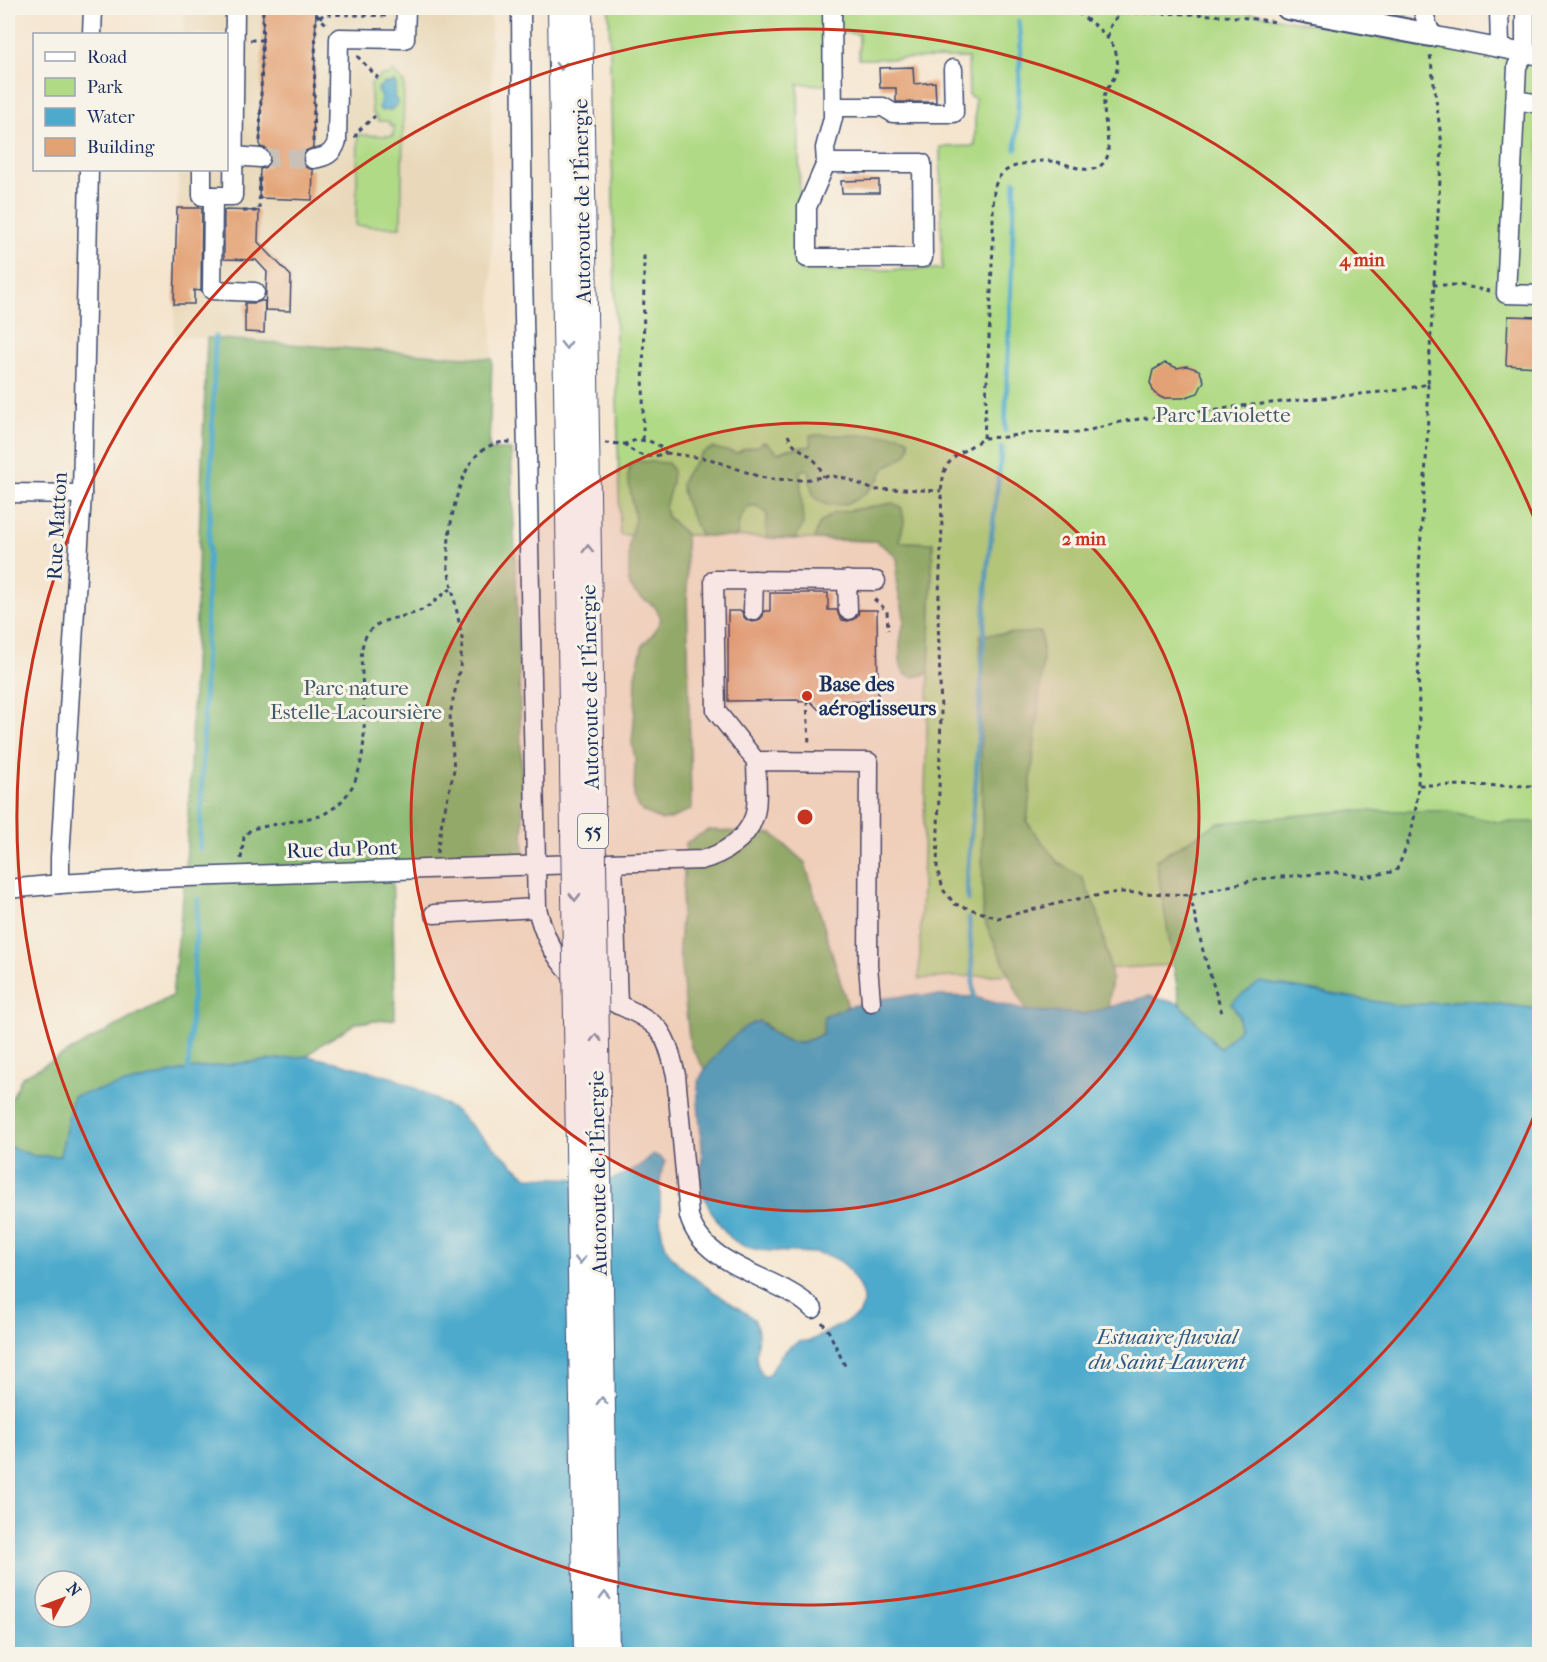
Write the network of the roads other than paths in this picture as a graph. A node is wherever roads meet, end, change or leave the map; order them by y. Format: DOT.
graph roads {
  1 [pos="93,8"];
  2 [pos="235,8"];
  3 [pos="406,8"];
  4 [pos="521,8"];
  5 [pos="561,8"];
  6 [pos="579,8"];
  7 [pos="832,8"];
  8 [pos="1422,8"];
  9 [pos="1499,8"];
  10 [pos="1525,8"];
  11 [pos="1284,15"];
  12 [pos="92,33"];
  13 [pos="1431,35"];
  14 [pos="1500,48"];
  15 [pos="1532,55"];
  16 [pos="953,69"];
  17 [pos="1515,100"];
  18 [pos="1539,105"];
  19 [pos="833,107"];
  20 [pos="232,156"];
  21 [pos="260,158"];
  22 [pos="313,159"];
  23 [pos="826,163"];
  24 [pos="89,171"];
  25 [pos="202,171"];
  26 [pos="213,196"];
  27 [pos="255,292"];
  28 [pos="1539,295"];
  29 [pos="8,493"];
  30 [pos="82,494"];
  31 [pos="754,580"];
  32 [pos="847,580"];
  33 [pos="876,581"];
  34 [pos="848,610"];
  35 [pos="753,611"];
  36 [pos="756,761"];
  37 [pos="613,863"];
  38 [pos="535,866"];
  39 [pos="60,884"];
  40 [pos="8,889"];
  41 [pos="537,908"];
  42 [pos="434,914"];
  43 [pos="872,1002"];
  44 [pos="618,1005"];
  45 [pos="813,1309"];
  46 [pos="587,1654"];
  47 [pos="606,1654"];
  1 -- 12 [label="street"];
  2 -- 20 [label="street"];
  3 -- 22 [label="street"];
  4 -- 38 [label="street"];
  5 -- 46 [label="highway, Autoroute de l'Énergie / 55, one-way, bridge"];
  47 -- 6 [label="highway, Autoroute de l'Énergie / 55, one-way, bridge"];
  7 -- 19 [label="street"];
  8 -- 13 [label="street"];
  9 -- 14 [label="street"];
  10 -- 15 [label="street"];
  11 -- 13 [label="main road"];
  13 -- 14 [label="street"];
  14 -- 15 [label="street"];
  15 -- 17 [label="street"];
  16 -- 19 [label="street"];
  17 -- 18 [label="street"];
  17 -- 28 [label="street"];
  19 -- 23 [label="street"];
  20 -- 21 [label="street"];
  20 -- 26 [label="street"];
  23 -- 23 [label="street"];
  24 -- 30 [label="street, Rue Matton"];
  25 -- 26 [label="street"];
  26 -- 27 [label="street"];
  29 -- 30 [label="street"];
  30 -- 39 [label="street, Rue Matton"];
  31 -- 32 [label="street"];
  31 -- 35 [label="street"];
  31 -- 36 [label="street"];
  32 -- 33 [label="street"];
  32 -- 34 [label="street"];
  36 -- 37 [label="street, Rue du Pont"];
  36 -- 43 [label="street"];
  37 -- 38 [label="street, Rue du Pont"];
  37 -- 44 [label="street"];
  38 -- 39 [label="street, Rue du Pont"];
  38 -- 41 [label="street"];
  39 -- 40 [label="street, Rue du Pont"];
  41 -- 42 [label="street"];
  41 -- 44 [label="street"];
  44 -- 45 [label="street"];
}
